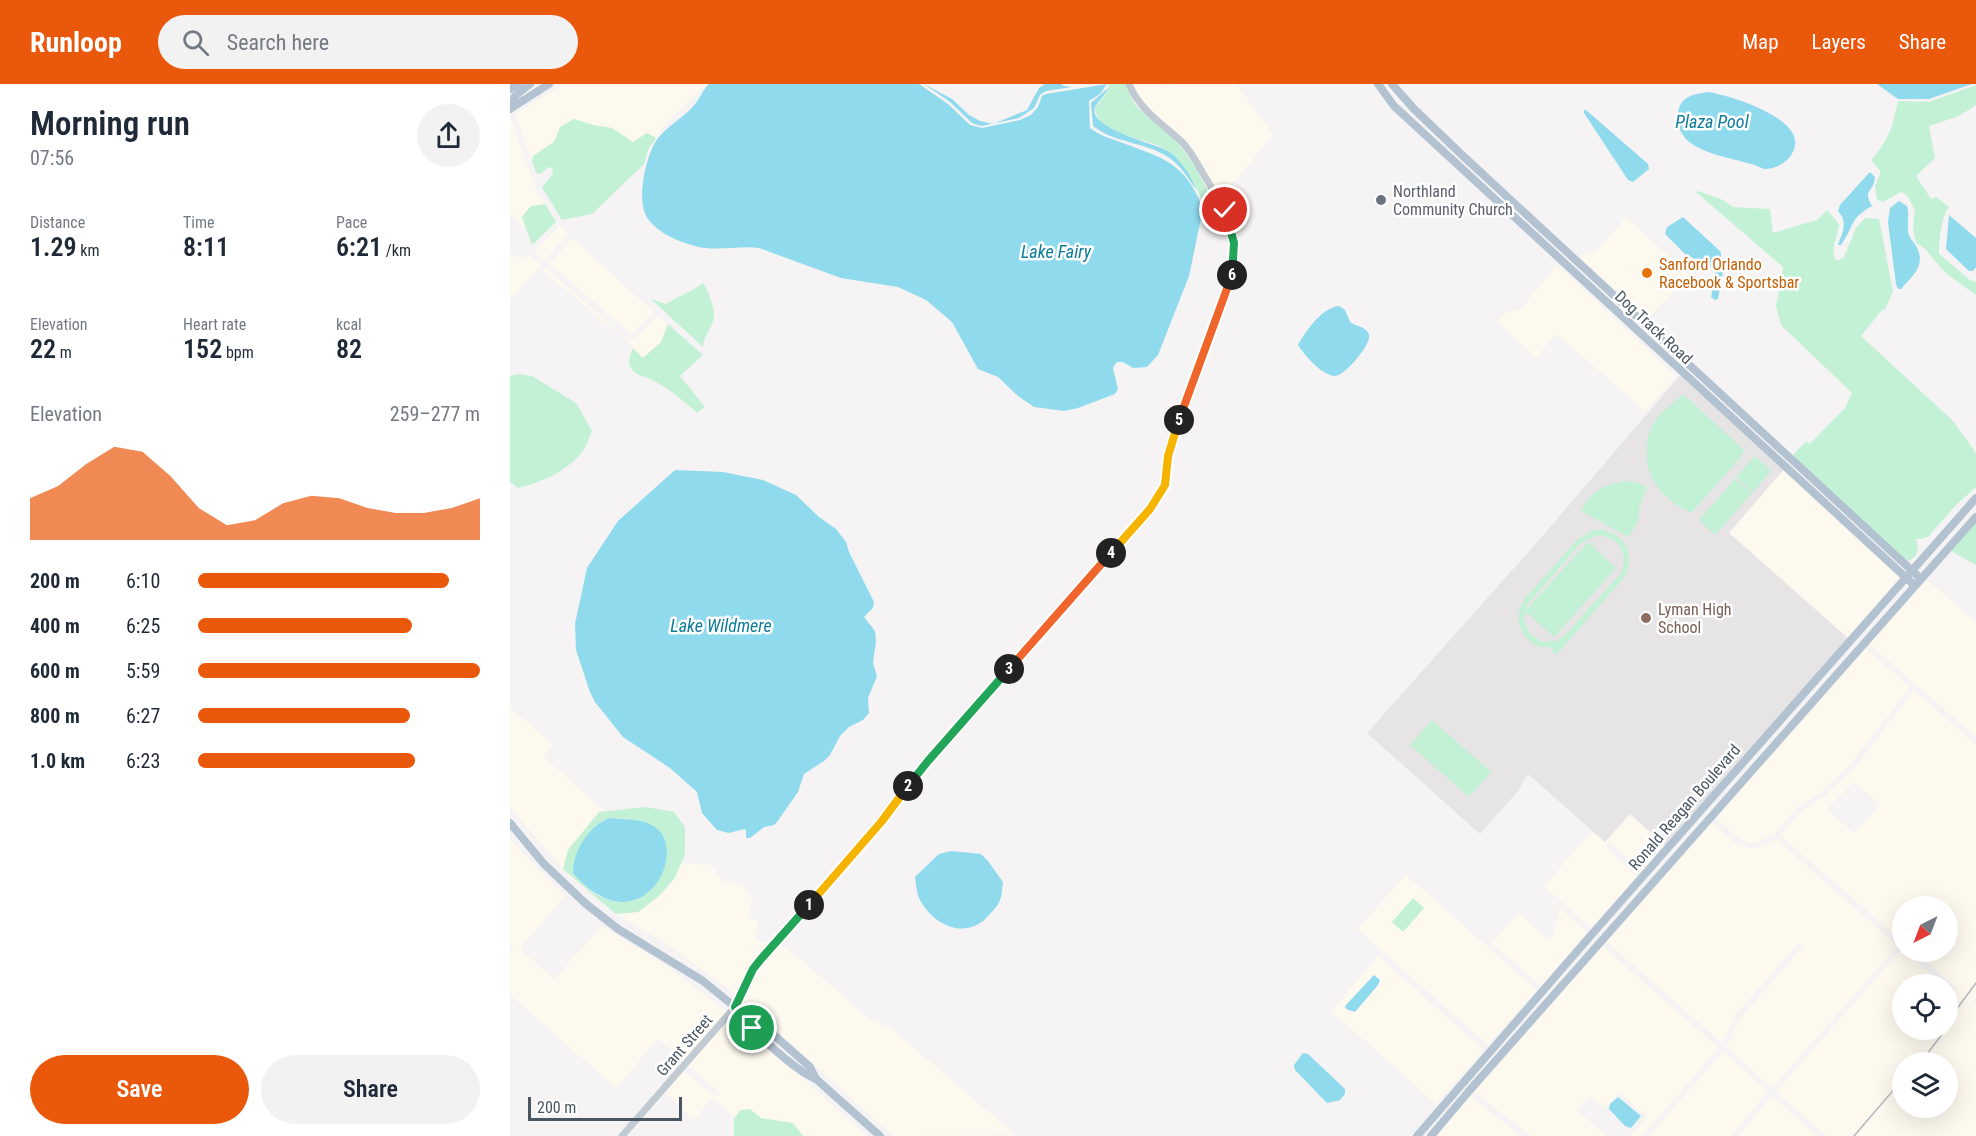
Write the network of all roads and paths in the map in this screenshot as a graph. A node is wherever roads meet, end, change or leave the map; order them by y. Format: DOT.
graph roads {
  1 [pos="518,84"];
  2 [pos="530,84"];
  3 [pos="549,84"];
  4 [pos="1129,84"];
  5 [pos="1378,84"];
  6 [pos="1392,84"];
  7 [pos="510,89"];
  8 [pos="510,109"];
  9 [pos="1976,498"];
  10 [pos="1976,517"];
  11 [pos="1908,574"];
  12 [pos="1918,583"];
  13 [pos="1820,675"];
  14 [pos="1828,683"];
  15 [pos="510,823"];
  16 [pos="735,1007"];
  17 [pos="622,1136"];
  18 [pos="880,1136"];
  19 [pos="1417,1136"];
  20 [pos="1431,1136"];
  1 -- 7 [label="main road"];
  2 -- 8 [label="main road"];
  3 -- 8 [label="main road"];
  4 -- 16 [label="street, Grant Street"];
  5 -- 11 [label="main road, Dog Track Road"];
  6 -- 11 [label="main road, Dog Track Road"];
  9 -- 11 [label="main road, Ronald Reagan Boulevard"];
  10 -- 12 [label="main road, Ronald Reagan Boulevard"];
  11 -- 12 [label="main road, Dog Track Road"];
  11 -- 13 [label="main road, Ronald Reagan Boulevard"];
  12 -- 14 [label="main road, Ronald Reagan Boulevard"];
  13 -- 14 [label="main road"];
  13 -- 19 [label="main road, Ronald Reagan Boulevard"];
  14 -- 20 [label="main road, Ronald Reagan Boulevard"];
  15 -- 16 [label="main road"];
  16 -- 17 [label="street, Grant Street"];
  16 -- 18 [label="main road"];
}
